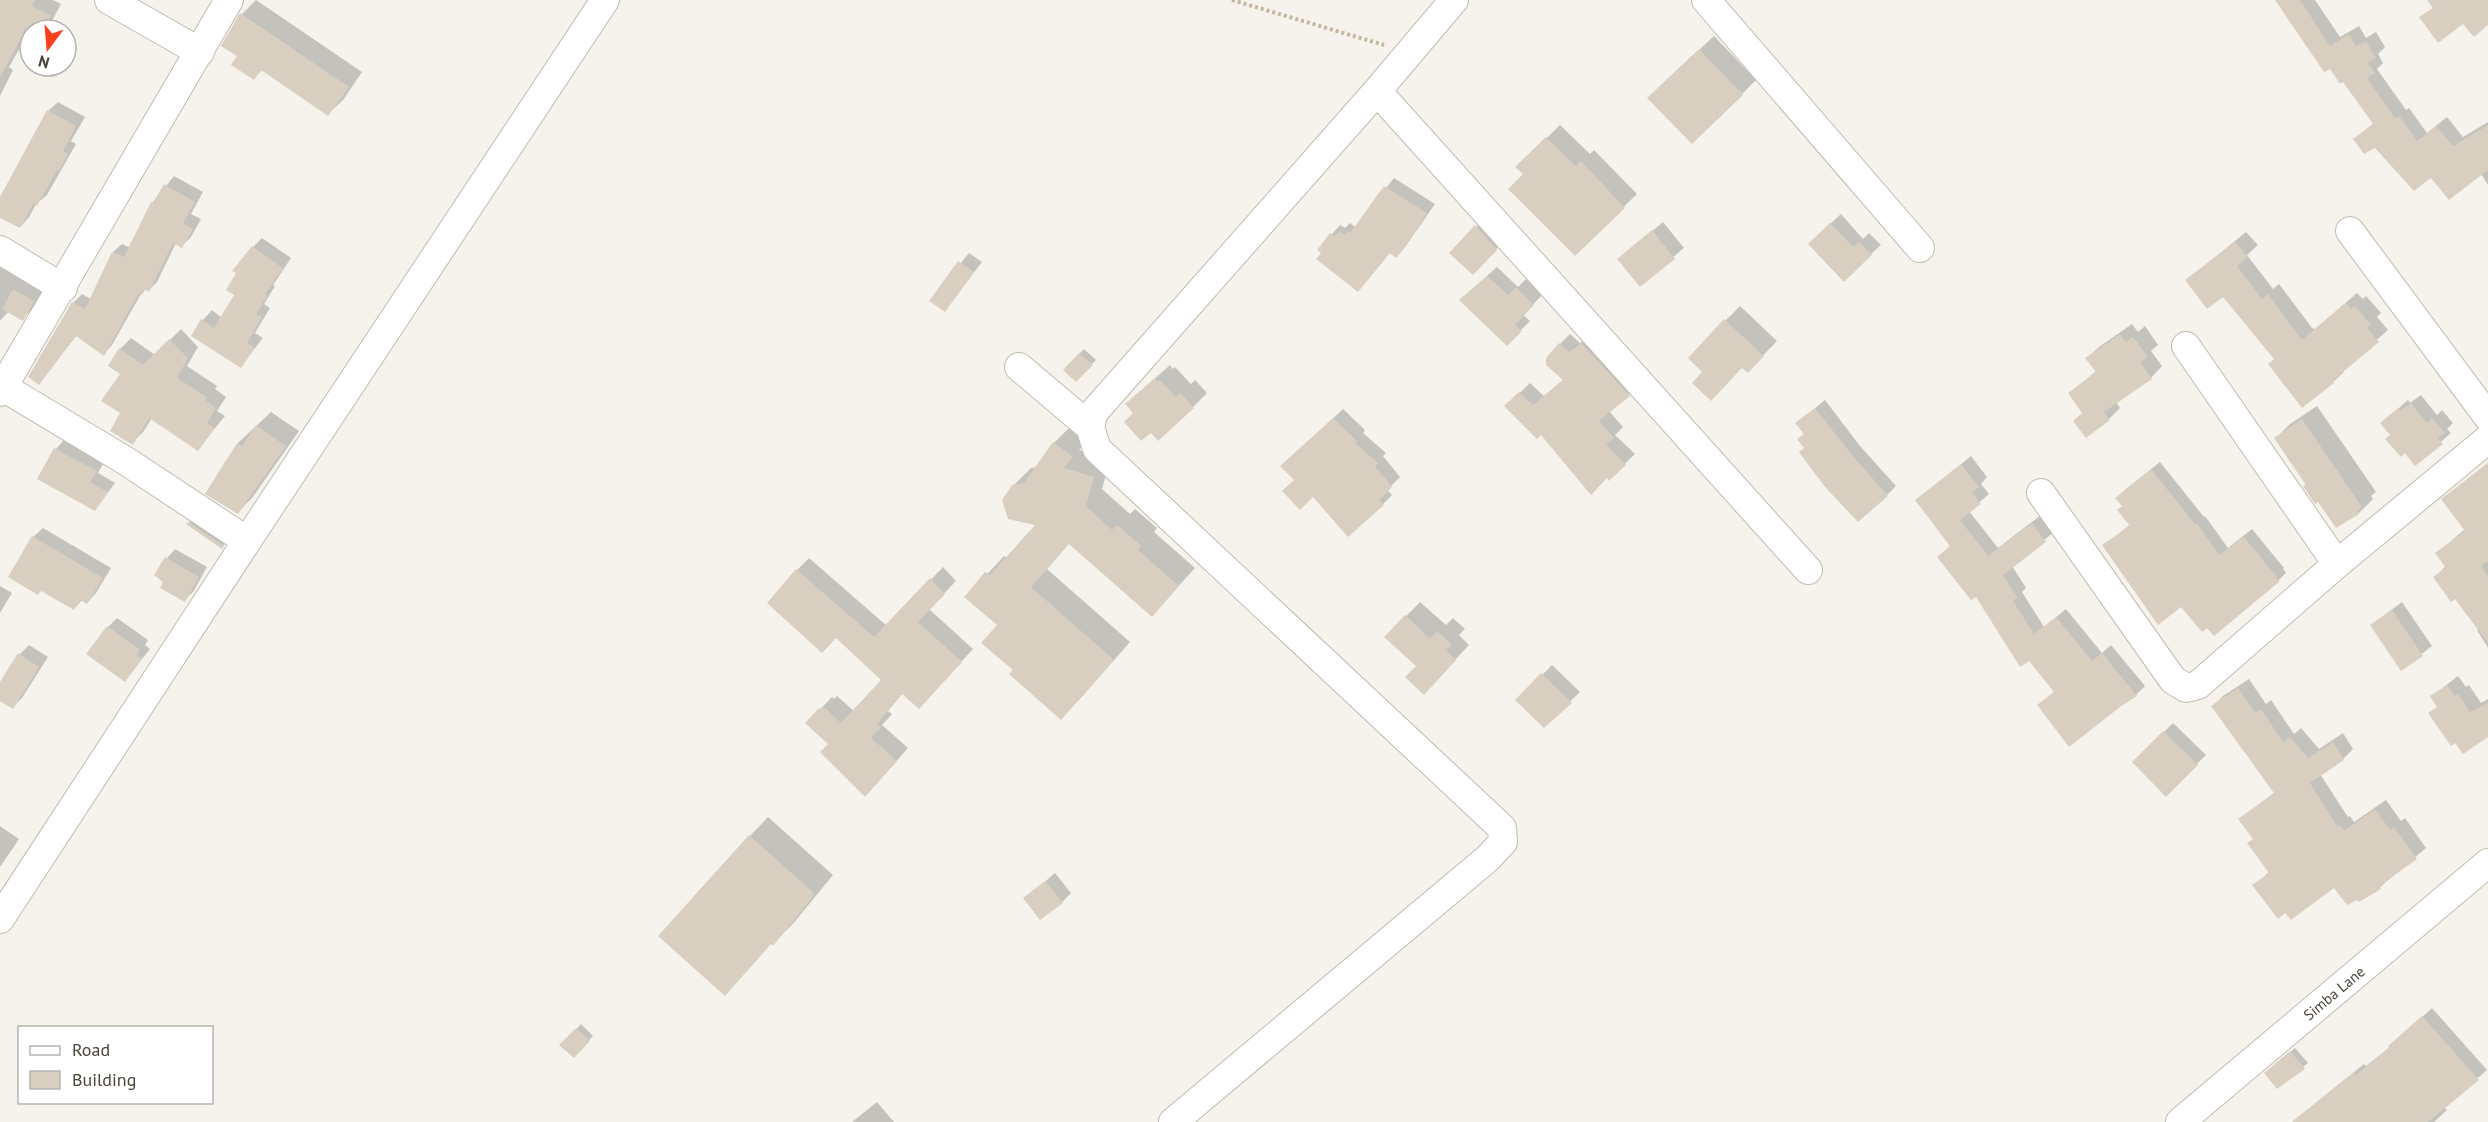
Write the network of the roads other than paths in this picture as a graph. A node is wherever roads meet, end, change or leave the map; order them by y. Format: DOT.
graph roads {
  1 [pos="109,0"];
  2 [pos="230,0"];
  3 [pos="605,0"];
  4 [pos="1454,0"];
  5 [pos="1706,0"];
  6 [pos="200,52"];
  7 [pos="1377,91"];
  8 [pos="2349,231"];
  9 [pos="1920,248"];
  10 [pos="0,250"];
  11 [pos="63,288"];
  12 [pos="2186,346"];
  13 [pos="1019,367"];
  14 [pos="1,390"];
  15 [pos="2488,417"];
  16 [pos="1090,427"];
  17 [pos="2488,439"];
  18 [pos="2041,493"];
  19 [pos="247,541"];
  20 [pos="2337,564"];
  21 [pos="1808,570"];
  22 [pos="2488,863"];
  23 [pos="0,919"];
  24 [pos="1173,1122"];
  25 [pos="2180,1122"];
  1 -- 6 [label="street"];
  2 -- 6 [label="street"];
  3 -- 19 [label="street"];
  4 -- 7 [label="street"];
  5 -- 9 [label="street"];
  6 -- 11 [label="street"];
  7 -- 16 [label="street"];
  7 -- 21 [label="street"];
  8 -- 15 [label="street"];
  10 -- 11 [label="street"];
  11 -- 14 [label="street"];
  12 -- 20 [label="street"];
  13 -- 16 [label="street"];
  14 -- 19 [label="street"];
  16 -- 24 [label="street"];
  17 -- 20 [label="street"];
  18 -- 20 [label="street"];
  19 -- 23 [label="street"];
  22 -- 25 [label="street, Simba Lane"];
}
